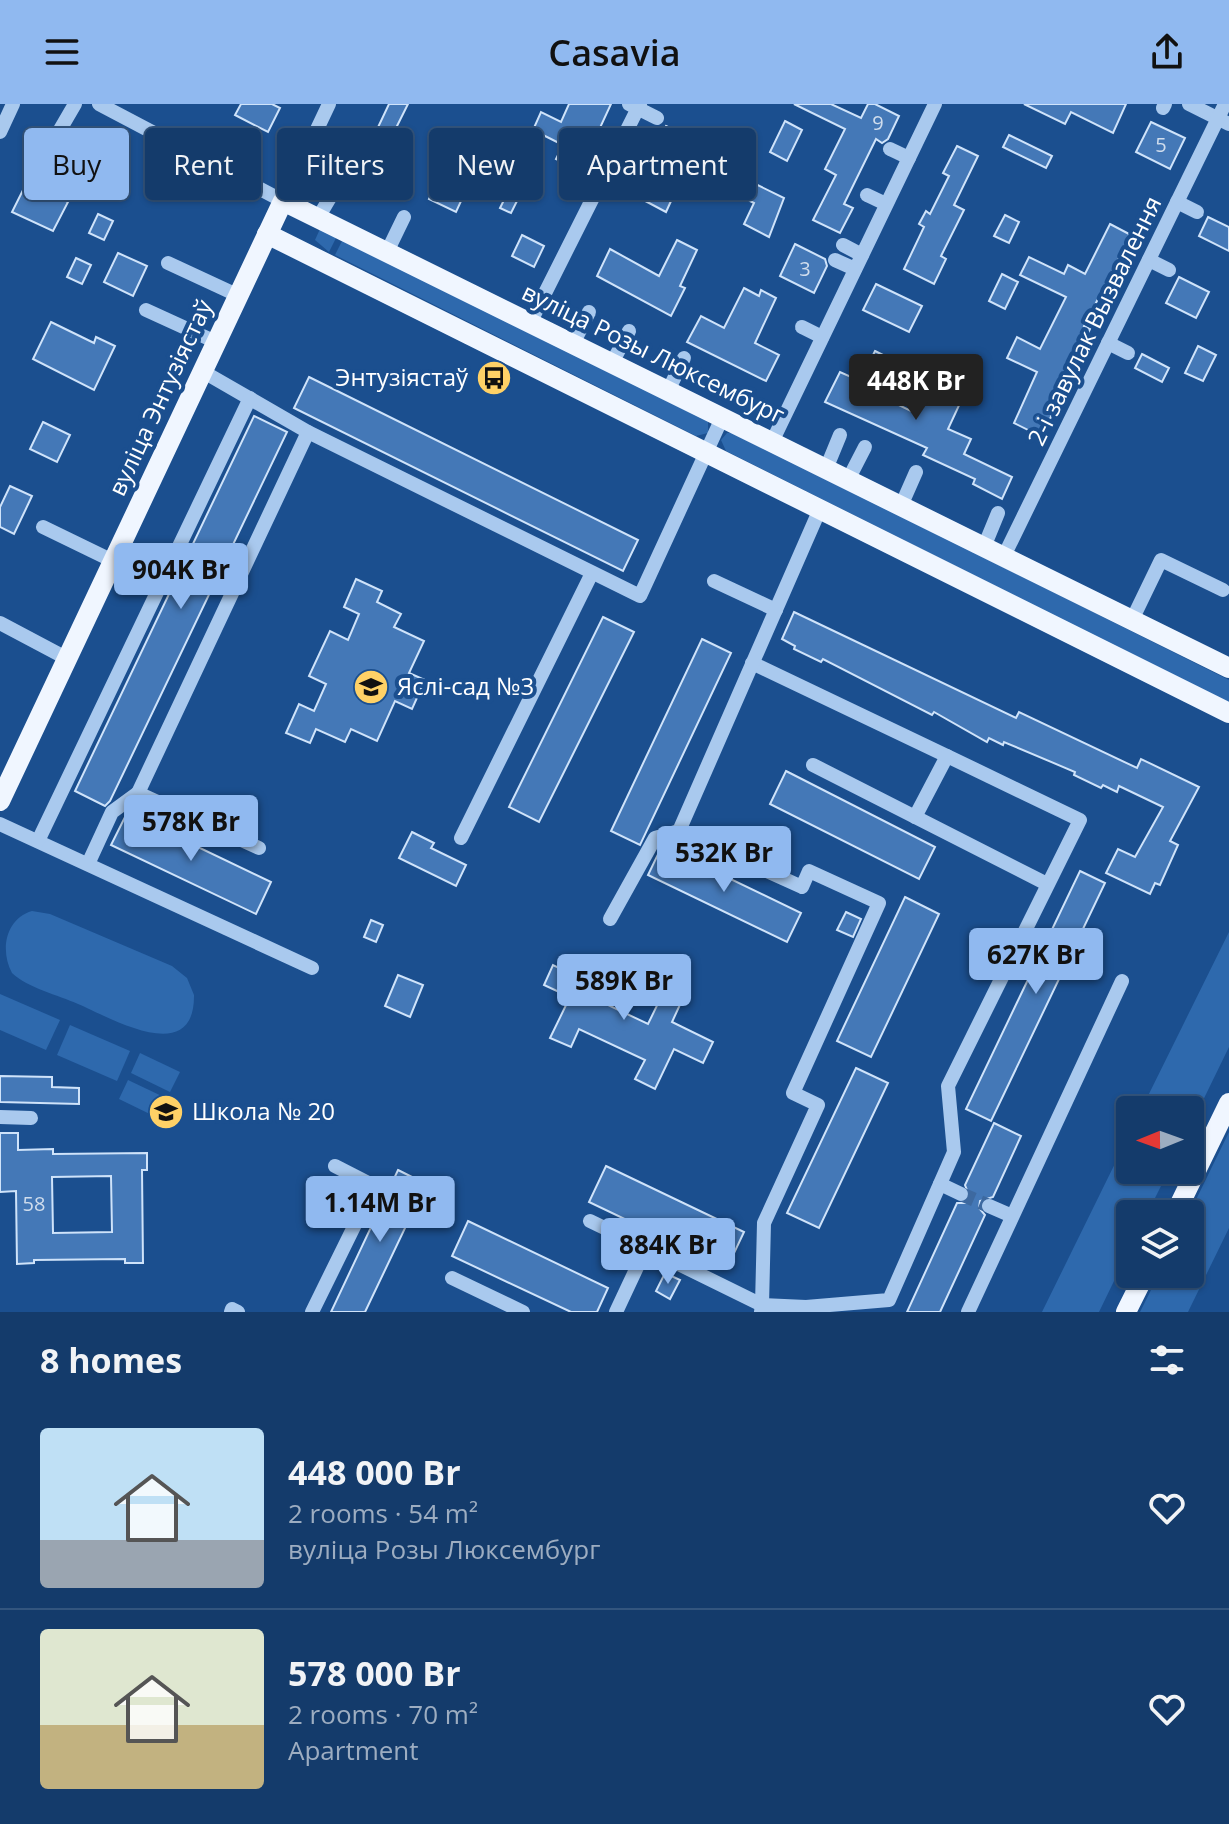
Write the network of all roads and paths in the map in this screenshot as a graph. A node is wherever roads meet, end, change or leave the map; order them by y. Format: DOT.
graph roads {
  1 [pos="13,104"];
  2 [pos="75,104"];
  3 [pos="99,104"];
  4 [pos="329,104"];
  5 [pos="934,104"];
  6 [pos="1189,104"];
  7 [pos="636,106"];
  8 [pos="1224,115"];
  9 [pos="657,118"];
  10 [pos="61,128"];
  11 [pos="624,128"];
  12 [pos="0,132"];
  13 [pos="890,149"];
  14 [pos="909,158"];
  15 [pos="867,195"];
  16 [pos="329,200"];
  17 [pos="587,200"];
  18 [pos="283,201"];
  19 [pos="1177,202"];
  20 [pos="886,204"];
  21 [pos="1197,212"];
  22 [pos="404,217"];
  23 [pos="318,218"];
  24 [pos="267,234"];
  25 [pos="843,245"];
  26 [pos="387,252"];
  27 [pos="862,255"];
  28 [pos="835,260"];
  29 [pos="1149,260"];
  30 [pos="168,263"];
  31 [pos="855,269"];
  32 [pos="1169,270"];
  33 [pos="237,295"];
  34 [pos="146,310"];
  35 [pos="589,312"];
  36 [pos="530,323"];
  37 [pos="802,327"];
  38 [pos="629,331"];
  39 [pos="1107,335"];
  40 [pos="822,337"];
  41 [pos="216,342"];
  42 [pos="573,344"];
  43 [pos="1128,353"];
  44 [pos="684,358"];
  45 [pos="612,363"];
  46 [pos="202,371"];
  47 [pos="668,391"];
  48 [pos="250,398"];
  49 [pos="722,418"];
  50 [pos="308,432"];
  51 [pos="840,435"];
  52 [pos="772,442"];
  53 [pos="865,447"];
  54 [pos="705,452"];
  55 [pos="826,469"];
  56 [pos="916,472"];
  57 [pos="848,480"];
  58 [pos="901,506"];
  59 [pos="820,509"];
  60 [pos="998,513"];
  61 [pos="43,527"];
  62 [pos="984,547"];
  63 [pos="1004,556"];
  64 [pos="113,561"];
  65 [pos="592,573"];
  66 [pos="714,581"];
  67 [pos="1223,590"];
  68 [pos="776,610"];
  69 [pos="1132,620"];
  70 [pos="0,623"];
  71 [pos="66,658"];
  72 [pos="752,663"];
  73 [pos="1229,668"];
  74 [pos="1229,713"];
  75 [pos="947,756"];
  76 [pos="813,765"];
  77 [pos="2,790"];
  78 [pos="138,793"];
  79 [pos="915,817"];
  80 [pos="0,824"];
  81 [pos="679,831"];
  82 [pos="461,838"];
  83 [pos="38,841"];
  84 [pos="259,848"];
  85 [pos="88,864"];
  86 [pos="1047,884"];
  87 [pos="610,919"];
  88 [pos="312,968"];
  89 [pos="1122,981"];
  90 [pos="1229,1103"];
  91 [pos="0,1117"];
  92 [pos="31,1118"];
  93 [pos="335,1166"];
  94 [pos="940,1184"];
  95 [pos="961,1194"];
  96 [pos="1182,1200"];
  97 [pos="989,1206"];
  98 [pos="1012,1216"];
  99 [pos="590,1221"];
  100 [pos="646,1248"];
  101 [pos="452,1278"];
  102 [pos="1138,1288"];
  103 [pos="762,1309"];
  104 [pos="800,1310"];
  105 [pos="231,1312"];
  106 [pos="238,1312"];
  107 [pos="312,1312"];
  108 [pos="523,1312"];
  109 [pos="616,1312"];
  110 [pos="968,1312"];
  111 [pos="1126,1312"];
  1 -- 12 [label="street"];
  2 -- 10 [label="street"];
  3 -- 18 [label="street, вуліца Розы Люксембург"];
  4 -- 18 [label="street, вуліца Энтузіястаў"];
  5 -- 14 [label="street"];
  6 -- 8 [label="street"];
  7 -- 9 [label="street"];
  7 -- 11 [label="street"];
  8 -- 19 [label="street, 2-і завулак Вызвалення"];
  13 -- 14 [label="street"];
  14 -- 20 [label="street"];
  15 -- 20 [label="street"];
  16 -- 23 [label="street"];
  17 -- 36 [label="street"];
  18 -- 23 [label="main road, вуліца Розы Люксембург"];
  18 -- 24 [label="main road, вуліца Энтузіястаў"];
  19 -- 21 [label="street"];
  19 -- 29 [label="street, 2-і завулак Вызвалення"];
  20 -- 27 [label="street"];
  22 -- 26 [label="street"];
  23 -- 26 [label="main road, вуліца Розы Люксембург"];
  24 -- 33 [label="main road, вуліца Энтузіястаў"];
  24 -- 54 [label="main road"];
  25 -- 27 [label="street"];
  26 -- 36 [label="main road, вуліца Розы Люксембург"];
  27 -- 31 [label="street"];
  28 -- 31 [label="street"];
  29 -- 32 [label="street"];
  29 -- 39 [label="street, 2-і завулак Вызвалення"];
  30 -- 33 [label="street"];
  31 -- 40 [label="street"];
  33 -- 41 [label="main road, вуліца Энтузіястаў"];
  34 -- 41 [label="street"];
  35 -- 42 [label="street"];
  36 -- 42 [label="main road, вуліца Розы Люксембург"];
  37 -- 40 [label="street"];
  38 -- 45 [label="street"];
  39 -- 43 [label="street"];
  39 -- 63 [label="street, 2-і завулак Вызвалення"];
  40 -- 52 [label="street"];
  41 -- 46 [label="main road, вуліца Энтузіястаў"];
  42 -- 45 [label="main road, вуліца Розы Люксембург"];
  44 -- 47 [label="street"];
  45 -- 47 [label="main road, вуліца Розы Люксембург"];
  46 -- 48 [label="street"];
  46 -- 64 [label="main road, вуліца Энтузіястаў"];
  47 -- 49 [label="main road, вуліца Розы Люксембург"];
  48 -- 50 [label="street"];
  48 -- 83 [label="street"];
  49 -- 52 [label="main road, вуліца Розы Люксембург"];
  49 -- 54 [label="street"];
  50 -- 65 [label="street"];
  50 -- 78 [label="street"];
  51 -- 55 [label="street"];
  52 -- 55 [label="main road, вуліца Розы Люксембург"];
  53 -- 57 [label="street"];
  54 -- 59 [label="main road"];
  54 -- 65 [label="street"];
  55 -- 57 [label="main road, вуліца Розы Люксембург"];
  56 -- 58 [label="street"];
  57 -- 58 [label="main road, вуліца Розы Люксембург"];
  58 -- 62 [label="main road, вуліца Розы Люксембург"];
  59 -- 68 [label="street"];
  59 -- 74 [label="main road"];
  60 -- 62 [label="street"];
  61 -- 64 [label="street"];
  62 -- 63 [label="main road, вуліца Розы Люксембург"];
  63 -- 69 [label="main road, вуліца Розы Люксембург"];
  64 -- 71 [label="main road, вуліца Энтузіястаў"];
  65 -- 82 [label="street"];
  66 -- 68 [label="street"];
  67 -- 69 [label="street"];
  68 -- 72 [label="street"];
  69 -- 73 [label="main road, вуліца Розы Люксембург"];
  70 -- 71 [label="street"];
  71 -- 77 [label="main road, вуліца Энтузіястаў"];
  72 -- 75 [label="street"];
  72 -- 81 [label="street"];
  75 -- 79 [label="street"];
  75 -- 86 [label="street"];
  76 -- 79 [label="street"];
  78 -- 84 [label="street"];
  78 -- 85 [label="street"];
  79 -- 86 [label="street"];
  80 -- 83 [label="street"];
  81 -- 87 [label="street"];
  81 -- 103 [label="street"];
  83 -- 85 [label="street"];
  85 -- 88 [label="street"];
  86 -- 94 [label="street"];
  89 -- 98 [label="street"];
  90 -- 96 [label="main road"];
  91 -- 92 [label="street"];
  93 -- 107 [label="street"];
  94 -- 95 [label="street"];
  94 -- 104 [label="street"];
  97 -- 98 [label="street"];
  98 -- 110 [label="street"];
  99 -- 100 [label="street"];
  100 -- 103 [label="street"];
  100 -- 109 [label="street"];
  101 -- 108 [label="street"];
  102 -- 111 [label="main road"];
  103 -- 104 [label="street"];
  105 -- 106 [label="street"];
}
